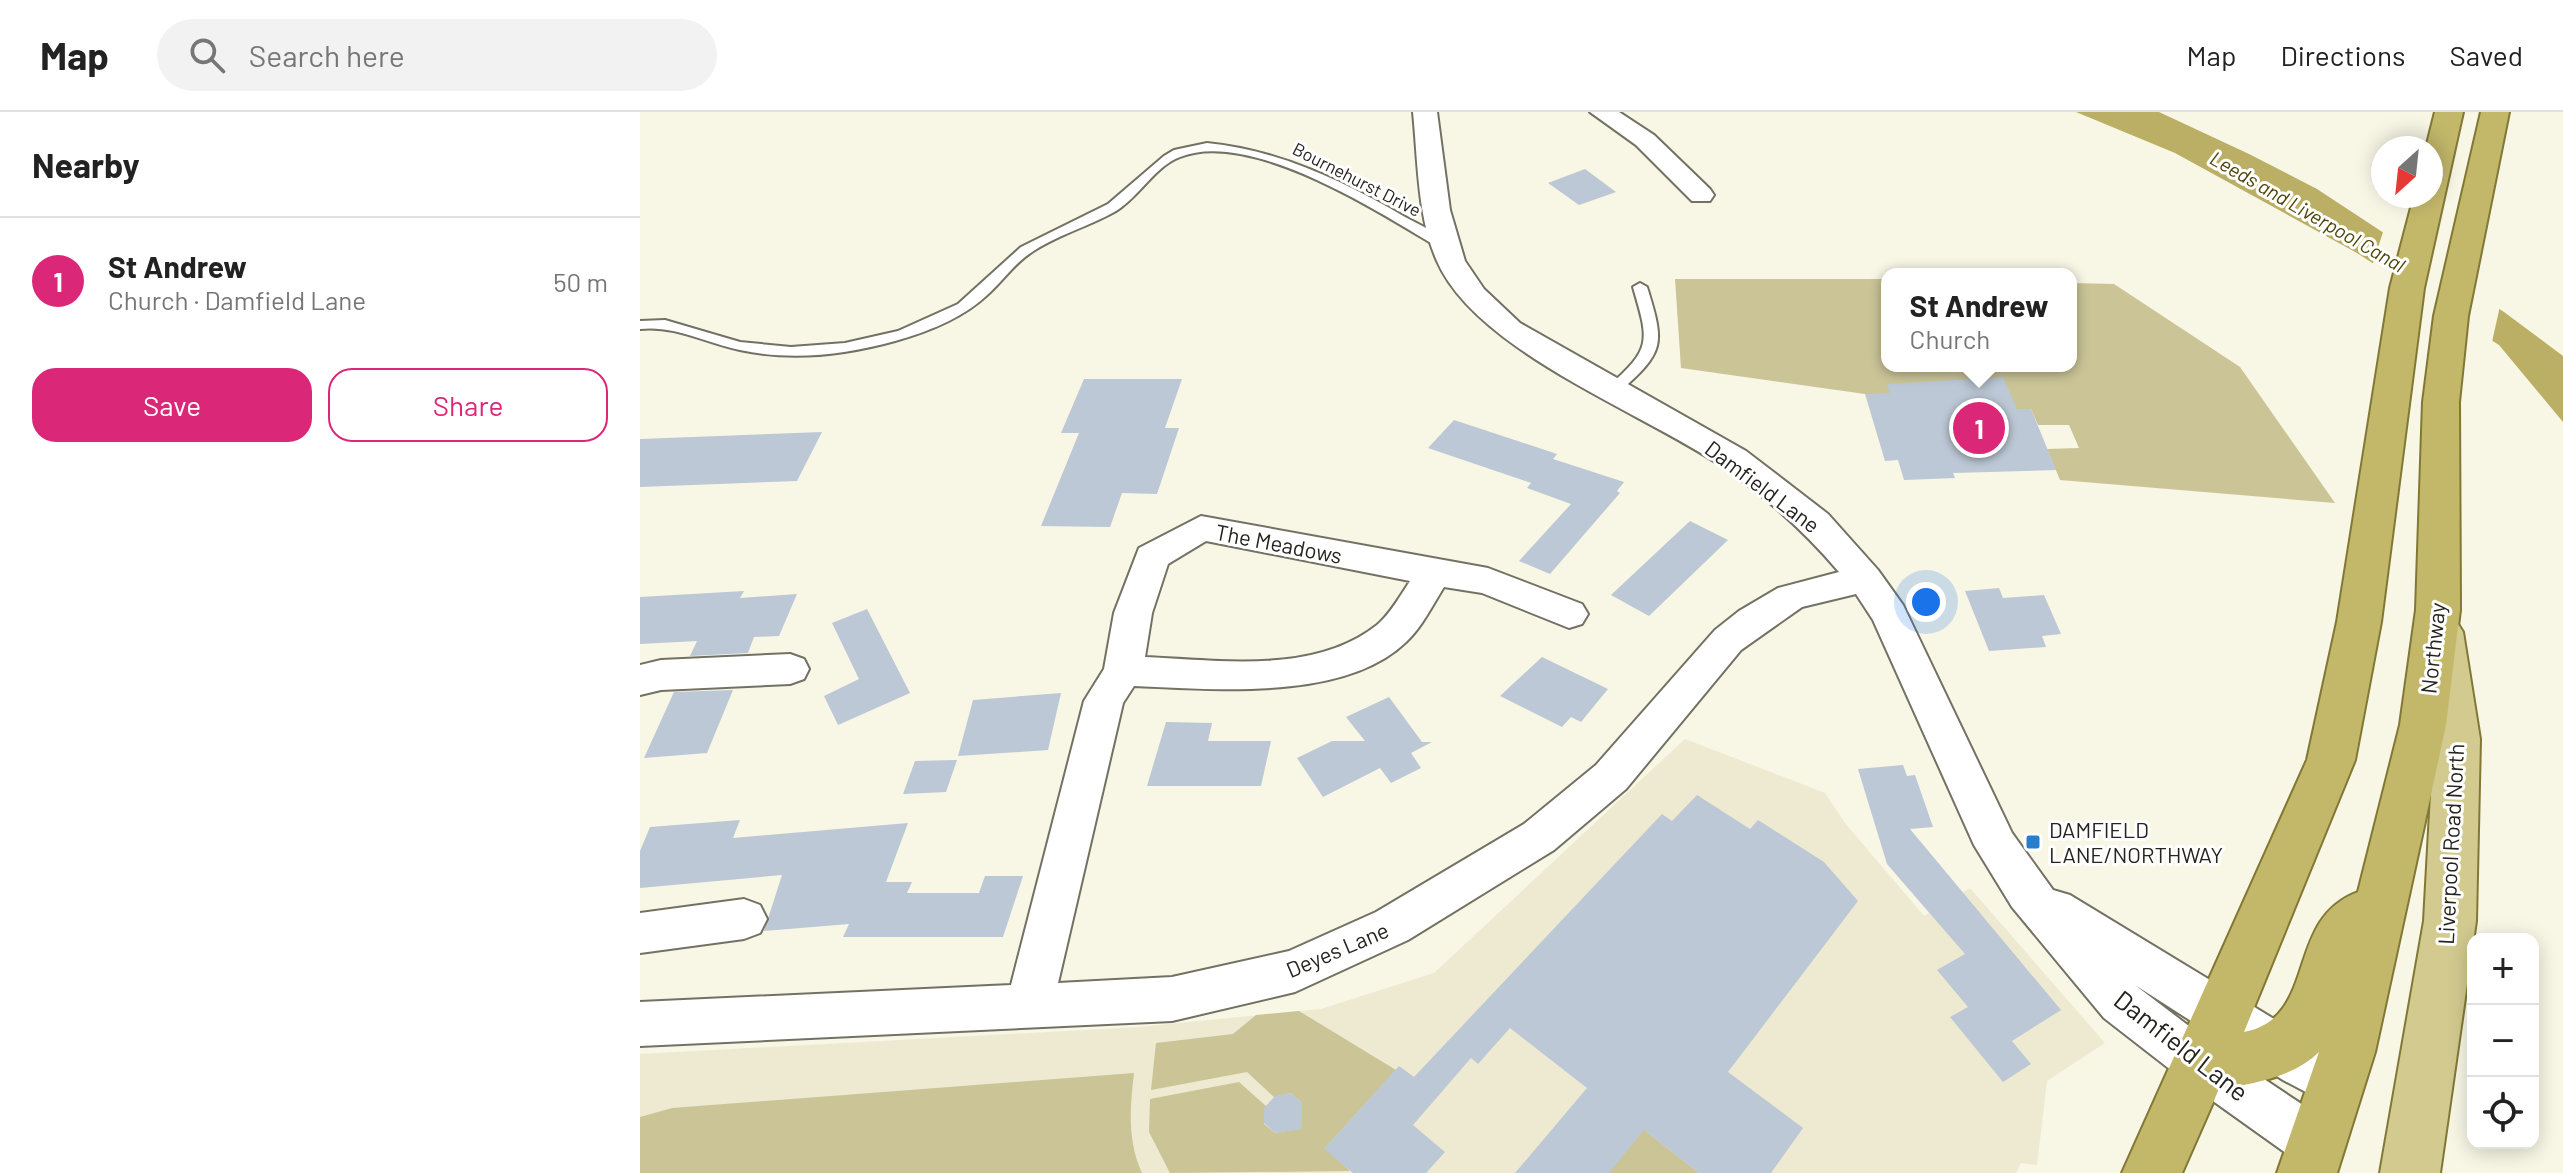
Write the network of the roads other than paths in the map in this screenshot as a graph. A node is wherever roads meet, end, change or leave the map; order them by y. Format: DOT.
graph roads {
  1 [pos="1425,112"];
  2 [pos="1602,112"];
  3 [pos="2449,112"];
  4 [pos="2495,112"];
  5 [pos="2443,137"];
  6 [pos="1701,195"];
  7 [pos="2426,208"];
  8 [pos="1446,246"];
  9 [pos="1640,287"];
  10 [pos="640,325"];
  11 [pos="1613,390"];
  12 [pos="1435,573"];
  13 [pos="1865,579"];
  14 [pos="2438,610"];
  15 [pos="1569,614"];
  16 [pos="790,669"];
  17 [pos="1123,671"];
  18 [pos="640,680"];
  19 [pos="2381,907"];
  20 [pos="744,919"];
  21 [pos="640,933"];
  22 [pos="1029,1005"];
  23 [pos="640,1024"];
  24 [pos="2213,1041"];
  25 [pos="2275,1050"];
  26 [pos="2336,1084"];
  27 [pos="2312,1159"];
  28 [pos="2152,1173"];
  29 [pos="2410,1173"];
  1 -- 8 [label="street, Damfield Lane"];
  2 -- 6 [label="street"];
  3 -- 5 [label="highway"];
  4 -- 14 [label="highway, Northway"];
  7 -- 24 [label="highway"];
  8 -- 10 [label="lane, Bournehurst Drive"];
  8 -- 11 [label="street, Damfield Lane"];
  9 -- 11 [label="lane"];
  11 -- 13 [label="street, Damfield Lane"];
  12 -- 15 [label="street, The Meadows"];
  12 -- 17 [label="street"];
  12 -- 17 [label="street, The Meadows"];
  13 -- 22 [label="street, Deyes Lane"];
  13 -- 24 [label="street, Damfield Lane"];
  14 -- 19 [label="highway, Northway"];
  14 -- 29 [label="main road, Liverpool Road North"];
  16 -- 18 [label="street"];
  17 -- 22 [label="street, The Meadows"];
  19 -- 25 [label="highway"];
  19 -- 26 [label="highway, Northway"];
  20 -- 21 [label="street"];
  22 -- 23 [label="street, Deyes Lane"];
  24 -- 25 [label="highway"];
  24 -- 27 [label="street, Damfield Lane"];
  24 -- 28 [label="highway"];
  25 -- 26 [label="street"];
  26 -- 27 [label="highway, Northway"];
}
